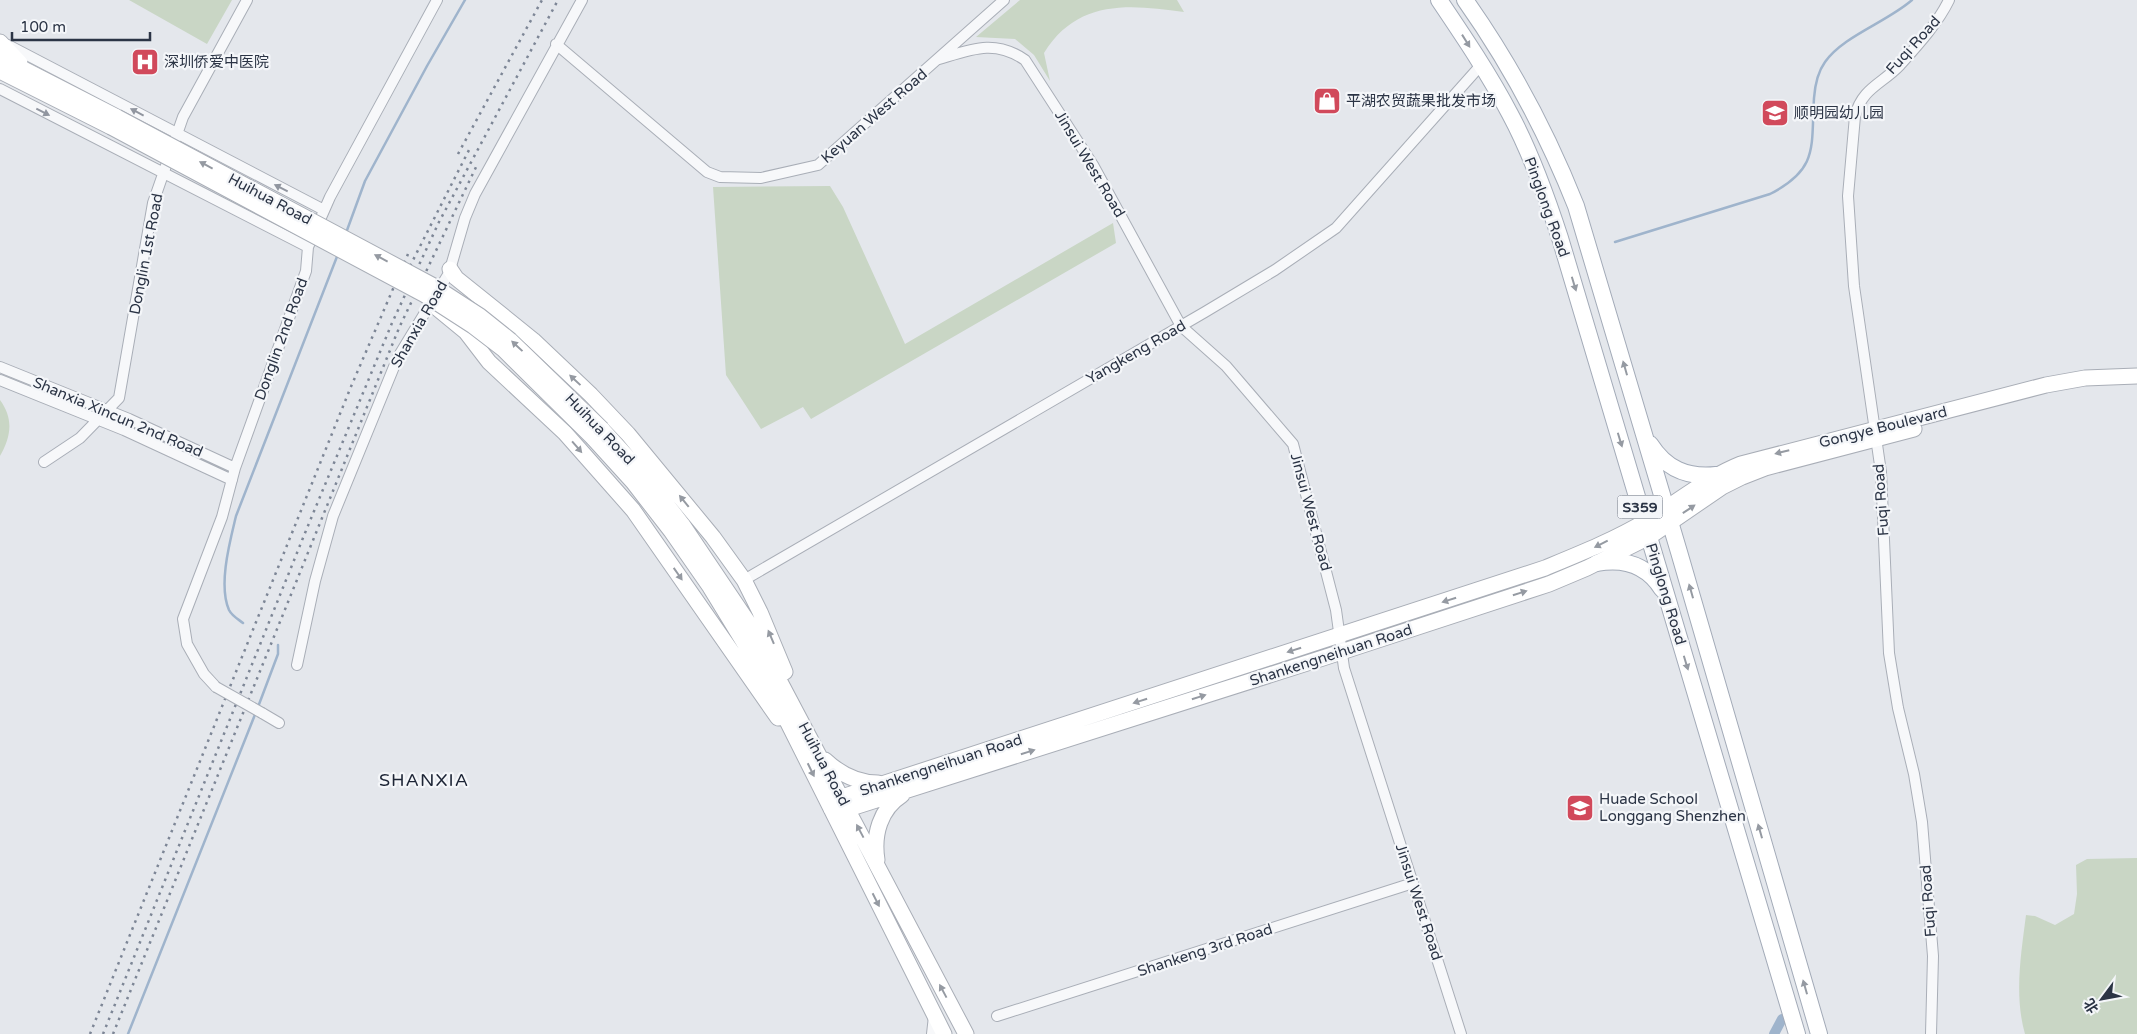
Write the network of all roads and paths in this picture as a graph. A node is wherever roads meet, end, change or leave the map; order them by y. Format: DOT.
graph roads {
  1 [pos="247,0"];
  2 [pos="437,0"];
  3 [pos="582,0"];
  4 [pos="1004,0"];
  5 [pos="1439,0"];
  6 [pos="1465,0"];
  7 [pos="1949,0"];
  8 [pos="0,41"];
  9 [pos="556,44"];
  10 [pos="0,57"];
  11 [pos="939,59"];
  12 [pos="1481,65"];
  13 [pos="0,71"];
  14 [pos="27,78"];
  15 [pos="0,81"];
  16 [pos="0,89"];
  17 [pos="177,134"];
  18 [pos="164,173"];
  19 [pos="324,210"];
  20 [pos="308,247"];
  21 [pos="450,269"];
  22 [pos="431,303"];
  23 [pos="1181,326"];
  24 [pos="0,366"];
  25 [pos="2137,376"];
  26 [pos="0,380"];
  27 [pos="2137,386"];
  28 [pos="107,410"];
  29 [pos="98,420"];
  30 [pos="1644,431"];
  31 [pos="1875,434"];
  32 [pos="44,462"];
  33 [pos="235,468"];
  34 [pos="1716,475"];
  35 [pos="232,480"];
  36 [pos="1668,515"];
  37 [pos="1647,529"];
  38 [pos="1597,563"];
  39 [pos="744,580"];
  40 [pos="1667,598"];
  41 [pos="1340,636"];
  42 [pos="1342,652"];
  43 [pos="297,665"];
  44 [pos="279,723"];
  45 [pos="801,735"];
  46 [pos="819,753"];
  47 [pos="887,782"];
  48 [pos="911,789"];
  49 [pos="845,803"];
  50 [pos="831,809"];
  51 [pos="878,866"];
  52 [pos="1413,883"];
  53 [pos="934,1015"];
  54 [pos="997,1016"];
  55 [pos="1794,1029"];
  56 [pos="932,1034"];
  57 [pos="944,1034"];
  58 [pos="966,1034"];
  59 [pos="1461,1034"];
  60 [pos="1819,1034"];
  61 [pos="1931,1034"];
  1 -- 17 [label="street, Donglin 1st Road"];
  2 -- 19 [label="street, Donglin 2nd Road"];
  3 -- 9 [label="street, Shanxia Road"];
  4 -- 11 [label="street, Keyuan West Road"];
  5 -- 12 [label="main road, Pinglong Road / S359, one-way"];
  30 -- 6 [label="main road, Pinglong Road / S359, one-way"];
  7 -- 31 [label="street, Fuqi Road"];
  8 -- 14 [label="street"];
  17 -- 8 [label="street, one-way"];
  9 -- 11 [label="street, Keyuan West Road"];
  9 -- 21 [label="street, Shanxia Road"];
  10 -- 14 [label="street, Huihua Road"];
  11 -- 23 [label="street, Jinsui West Road"];
  12 -- 23 [label="street, Yangkeng Road"];
  12 -- 37 [label="main road, Pinglong Road / S359, one-way"];
  13 -- 14 [label="street, Huihua Road"];
  14 -- 15 [label="street"];
  14 -- 45 [label="street, Huihua Road, bridge"];
  16 -- 18 [label="street, one-way"];
  17 -- 18 [label="street, Donglin 1st Road"];
  19 -- 17 [label="street, one-way"];
  18 -- 20 [label="street"];
  18 -- 28 [label="street, Donglin 1st Road"];
  19 -- 20 [label="street, Donglin 2nd Road"];
  20 -- 33 [label="street, Donglin 2nd Road"];
  21 -- 22 [label="street, Shanxia Road"];
  39 -- 21 [label="street, one-way"];
  22 -- 43 [label="street, Shanxia Road"];
  22 -- 45 [label="street, one-way"];
  23 -- 39 [label="street, Yangkeng Road"];
  23 -- 41 [label="street, Jinsui West Road"];
  24 -- 28 [label="street, Shanxia Xincun 2nd Road"];
  25 -- 31 [label="street, Gongye Boulevard"];
  26 -- 29 [label="street, Shanxia Xincun 2nd Road"];
  27 -- 31 [label="street, Gongye Boulevard"];
  28 -- 29 [label="street, Donglin 1st Road"];
  28 -- 33 [label="street, Shanxia Xincun 2nd Road"];
  29 -- 32 [label="street, Donglin 1st Road"];
  29 -- 35 [label="street, Shanxia Xincun 2nd Road"];
  30 -- 34 [label="main road"];
  30 -- 36 [label="main road, Pinglong Road / S359"];
  31 -- 34 [label="street, Gongye Boulevard, one-way"];
  36 -- 31 [label="street, Gongye Boulevard, one-way"];
  31 -- 61 [label="street, Fuqi Road"];
  33 -- 35 [label="street, Donglin 2nd Road"];
  34 -- 36 [label="street, Gongye Boulevard"];
  35 -- 44 [label="street, Donglin 2nd Road, bridge"];
  36 -- 37 [label="street, Gongye Boulevard"];
  60 -- 36 [label="main road, Pinglong Road / S359, one-way"];
  37 -- 38 [label="street, Shankengneihuan Road"];
  37 -- 40 [label="main road, Pinglong Road / S359"];
  37 -- 41 [label="street, Shankengneihuan Road, one-way"];
  38 -- 40 [label="main road"];
  42 -- 38 [label="street, Shankengneihuan Road, one-way"];
  45 -- 39 [label="street, one-way"];
  40 -- 55 [label="main road, Pinglong Road / S359, one-way"];
  41 -- 42 [label="street, Jinsui West Road"];
  41 -- 47 [label="street, Shankengneihuan Road, one-way"];
  48 -- 42 [label="street, Shankengneihuan Road, one-way"];
  42 -- 52 [label="street, Jinsui West Road"];
  45 -- 46 [label="street, Huihua Road"];
  45 -- 50 [label="street, Huihua Road, one-way"];
  46 -- 47 [label="street"];
  46 -- 49 [label="street, Huihua Road"];
  47 -- 49 [label="street, Shankengneihuan Road"];
  48 -- 49 [label="street, Shankengneihuan Road"];
  48 -- 51 [label="street"];
  49 -- 50 [label="street, Shankengneihuan Road"];
  51 -- 49 [label="street, Huihua Road, one-way"];
  50 -- 53 [label="street, Huihua Road, one-way"];
  58 -- 51 [label="street, Huihua Road, one-way"];
  52 -- 54 [label="street, Shankeng 3rd Road"];
  52 -- 59 [label="street, Jinsui West Road"];
  53 -- 56 [label="street"];
  53 -- 57 [label="street, Huihua Road"];
}
